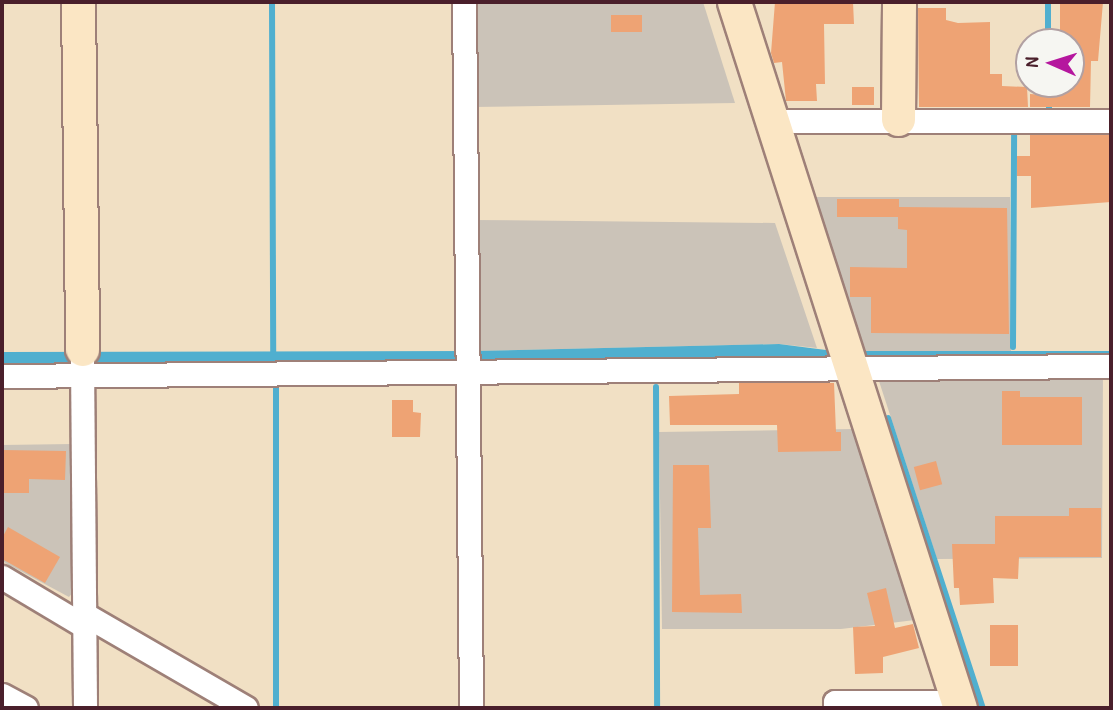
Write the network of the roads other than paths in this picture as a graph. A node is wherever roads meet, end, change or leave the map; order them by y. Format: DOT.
graph roads {
  1 [pos="78,2"];
  2 [pos="464,2"];
  3 [pos="734,2"];
  4 [pos="899,2"];
  5 [pos="898,119"];
  6 [pos="773,121"];
  7 [pos="1111,121"];
  8 [pos="467,363"];
  9 [pos="82,365"];
  10 [pos="1111,366"];
  11 [pos="855,369"];
  12 [pos="2,376"];
  13 [pos="2,578"];
  14 [pos="84,620"];
  15 [pos="2,695"];
  16 [pos="959,705"];
  17 [pos="26,708"];
  18 [pos="85,708"];
  19 [pos="246,708"];
  20 [pos="471,708"];
  21 [pos="835,708"];
  1 -- 9 [label="street"];
  2 -- 8 [label="street"];
  3 -- 6 [label="street"];
  4 -- 5 [label="street"];
  5 -- 6 [label="street"];
  5 -- 7 [label="street"];
  6 -- 11 [label="street"];
  8 -- 9 [label="street"];
  8 -- 11 [label="street"];
  8 -- 20 [label="street"];
  9 -- 12 [label="street"];
  9 -- 14 [label="street"];
  10 -- 11 [label="street"];
  11 -- 16 [label="street"];
  13 -- 14 [label="street"];
  14 -- 18 [label="street"];
  14 -- 19 [label="street"];
  15 -- 17 [label="street"];
  16 -- 21 [label="street"];
}
